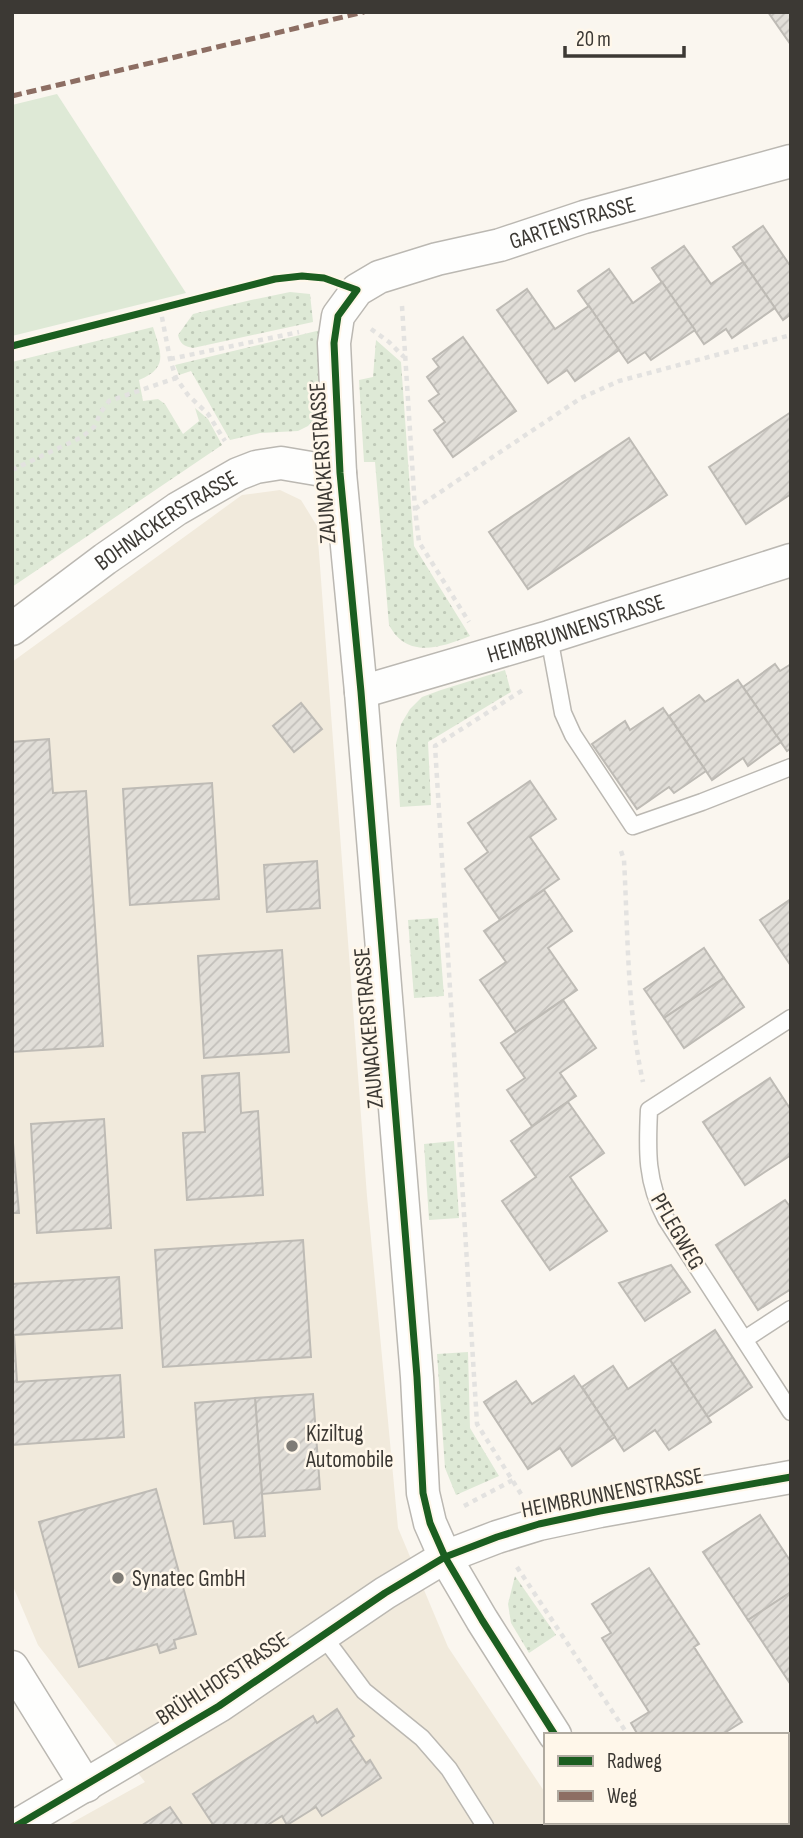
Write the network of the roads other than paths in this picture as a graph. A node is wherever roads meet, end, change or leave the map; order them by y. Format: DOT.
graph roads {
  1 [pos="791,161"];
  2 [pos="338,316"];
  3 [pos="340,472"];
  4 [pos="791,559"];
  5 [pos="12,629"];
  6 [pos="549,637"];
  7 [pos="361,692"];
  8 [pos="791,767"];
  9 [pos="791,1018"];
  10 [pos="791,1309"];
  11 [pos="744,1339"];
  12 [pos="791,1412"];
  13 [pos="788,1483"];
  14 [pos="444,1557"];
  15 [pos="323,1636"];
  16 [pos="12,1667"];
  17 [pos="554,1733"];
  18 [pos="86,1786"];
  19 [pos="16,1826"];
  20 [pos="485,1826"];
  1 -- 2 [label="street, GARTENSTRASSE"];
  2 -- 3 [label="street, ZAUNACKERSTRASSE"];
  3 -- 5 [label="street, BOHNACKERSTRASSE"];
  3 -- 7 [label="street, ZAUNACKERSTRASSE"];
  4 -- 6 [label="street, HEIMBRUNNENSTRASSE"];
  6 -- 7 [label="street, HEIMBRUNNENSTRASSE"];
  6 -- 8 [label="lane"];
  7 -- 14 [label="street, ZAUNACKERSTRASSE"];
  9 -- 11 [label="lane, PFLEGWEG"];
  10 -- 11 [label="lane"];
  11 -- 12 [label="lane, PFLEGWEG"];
  13 -- 14 [label="street, HEIMBRUNNENSTRASSE"];
  14 -- 15 [label="street, BRÜHLHOFSTRASSE"];
  14 -- 17 [label="street, ZAUNACKERSTRASSE"];
  15 -- 18 [label="street, BRÜHLHOFSTRASSE"];
  15 -- 20 [label="lane"];
  16 -- 18 [label="street"];
  18 -- 19 [label="street, BRÜHLHOFSTRASSE"];
}
